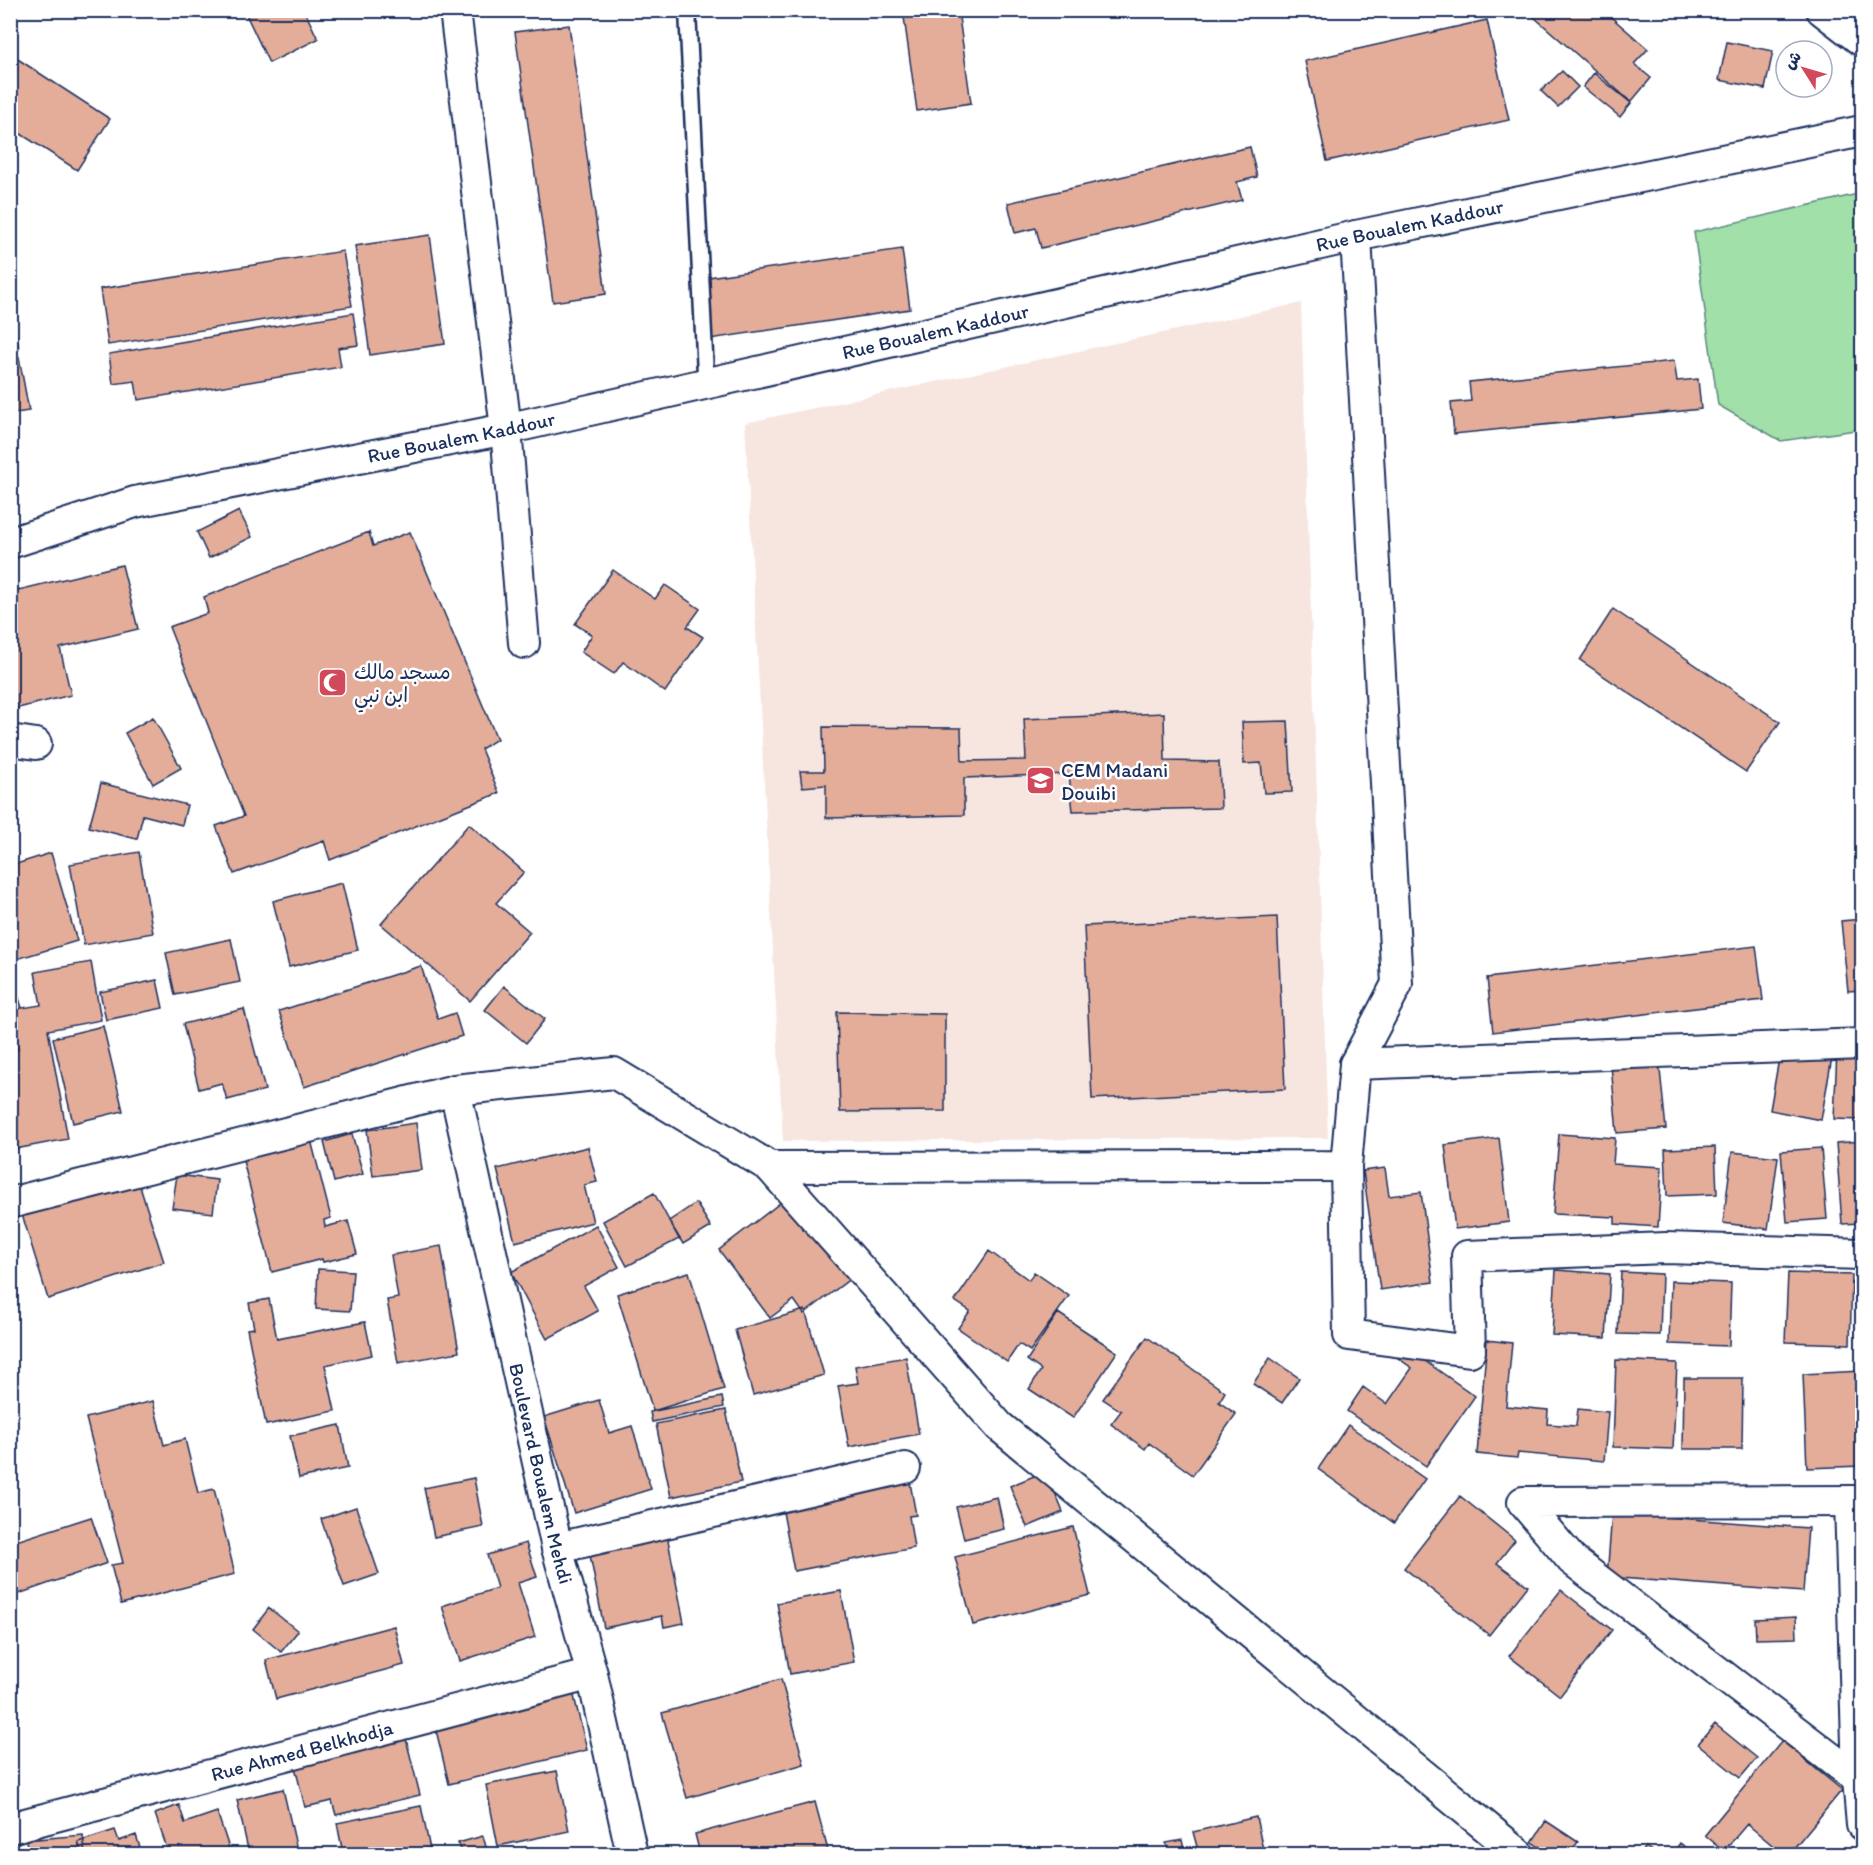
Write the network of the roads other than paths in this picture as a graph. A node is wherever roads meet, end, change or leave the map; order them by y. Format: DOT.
graph roads {
  1 [pos="455,10"];
  2 [pos="690,10"];
  3 [pos="1822,10"];
  4 [pos="1863,40"];
  5 [pos="1863,131"];
  6 [pos="1356,236"];
  7 [pos="705,384"];
  8 [pos="506,429"];
  9 [pos="10,543"];
  10 [pos="524,643"];
  11 [pos="1863,1044"];
  12 [pos="1355,1064"];
  13 [pos="455,1090"];
  14 [pos="1346,1166"];
  15 [pos="770,1167"];
  16 [pos="10,1203"];
  17 [pos="1863,1254"];
  18 [pos="905,1468"];
  19 [pos="1856,1501"];
  20 [pos="557,1548"];
  21 [pos="592,1674"];
  22 [pos="1858,1779"];
  23 [pos="1863,1825"];
  24 [pos="10,1828"];
  25 [pos="1518,1853"];
  26 [pos="632,1854"];
  1 -- 8 [label="street"];
  2 -- 7 [label="lane"];
  3 -- 4 [label="street"];
  5 -- 6 [label="street, Rue Boualem Kaddour"];
  6 -- 7 [label="street, Rue Boualem Kaddour"];
  6 -- 12 [label="street"];
  7 -- 8 [label="street, Rue Boualem Kaddour"];
  8 -- 9 [label="street, Rue Boualem Kaddour"];
  8 -- 10 [label="street"];
  11 -- 12 [label="street"];
  12 -- 14 [label="street"];
  13 -- 15 [label="street"];
  13 -- 16 [label="street"];
  13 -- 20 [label="street, Boulevard Boualem Mehdi"];
  14 -- 15 [label="street"];
  14 -- 17 [label="street"];
  15 -- 25 [label="street"];
  18 -- 20 [label="street"];
  19 -- 22 [label="street"];
  19 -- 22 [label="street"];
  20 -- 21 [label="street, Boulevard Boualem Mehdi"];
  21 -- 24 [label="street, Rue Ahmed Belkhodja"];
  21 -- 26 [label="street, Boulevard Boualem Mehdi"];
  22 -- 23 [label="street"];
}
